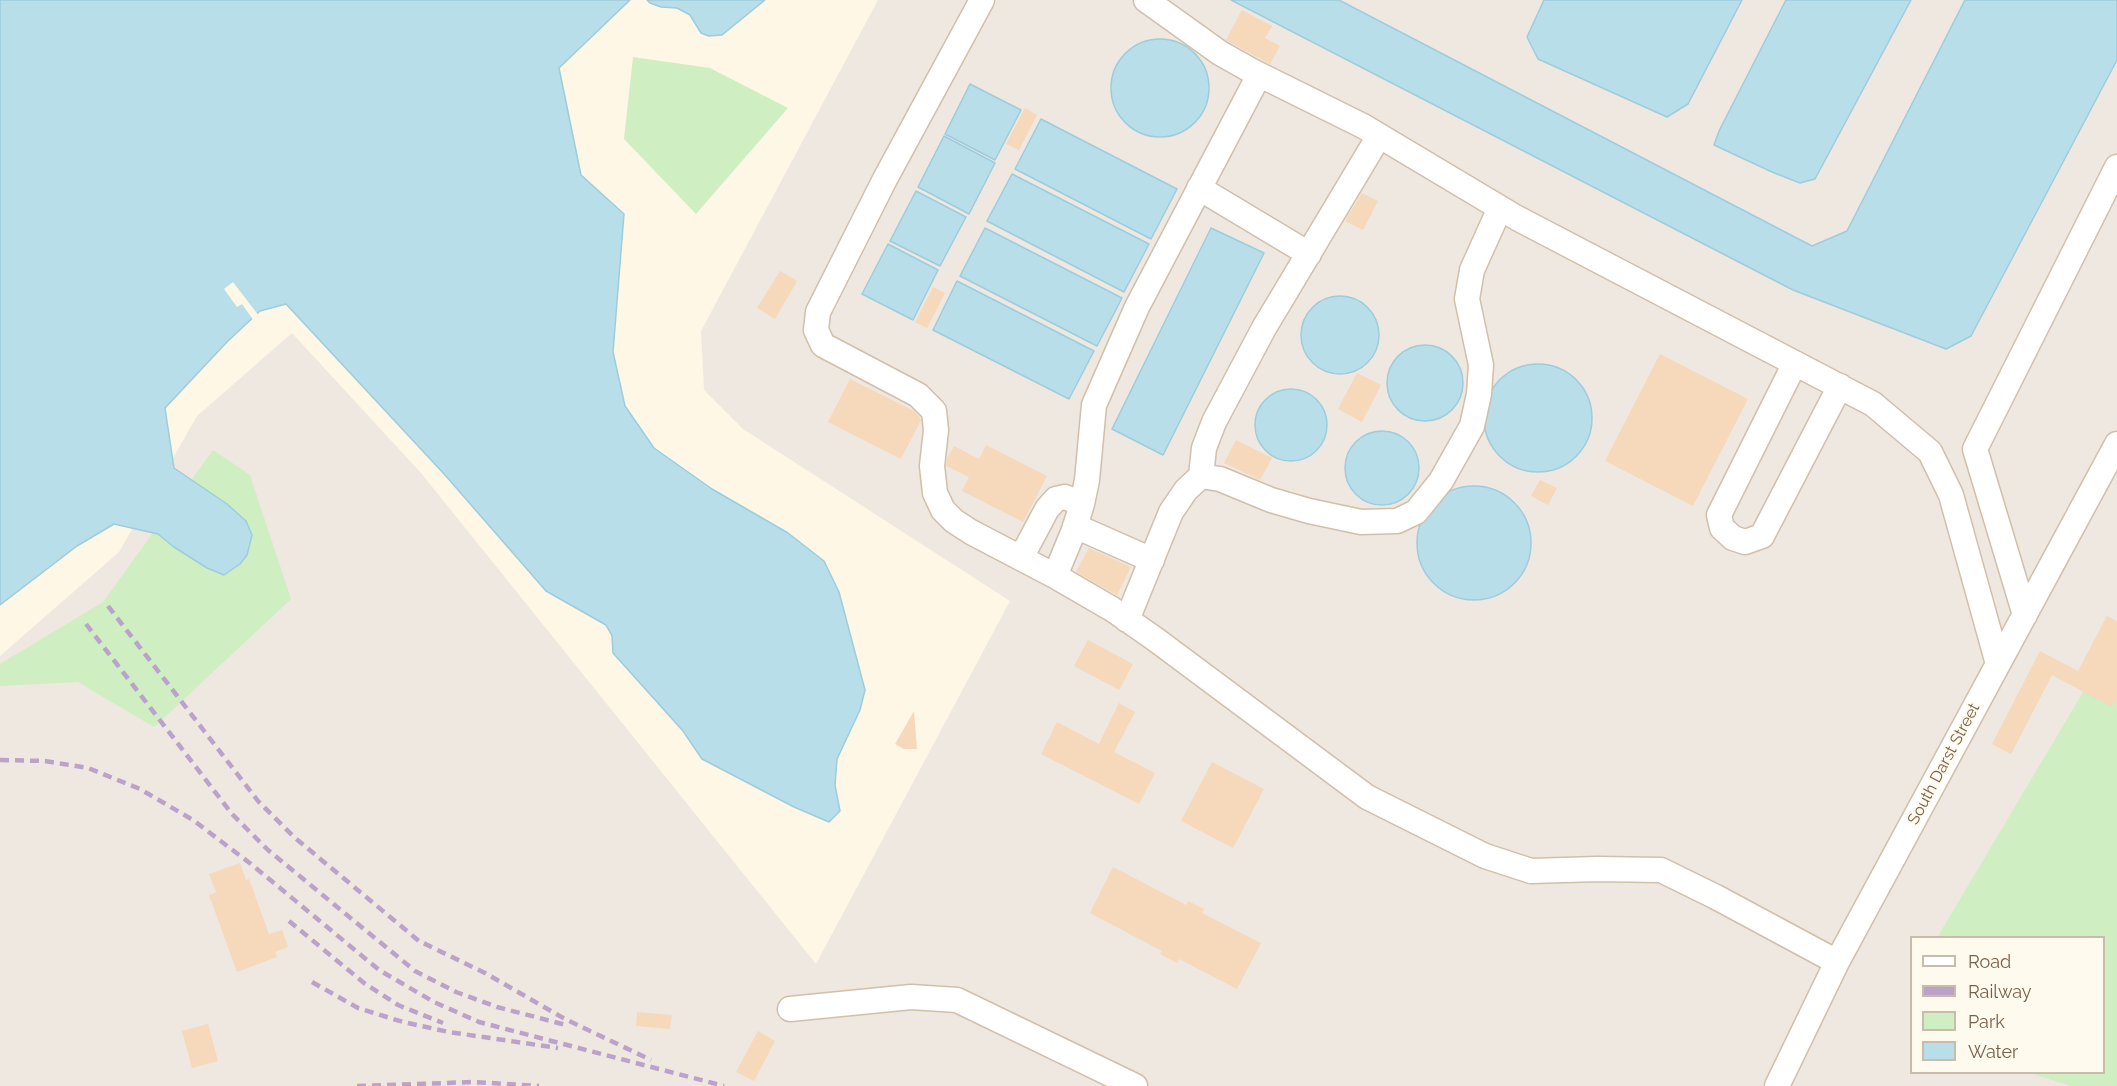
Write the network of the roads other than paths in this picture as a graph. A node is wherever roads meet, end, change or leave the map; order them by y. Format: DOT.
graph roads {
  1 [pos="982,0"];
  2 [pos="1146,0"];
  3 [pos="1259,75"];
  4 [pos="1379,136"];
  5 [pos="2117,167"];
  6 [pos="1199,188"];
  7 [pos="1500,208"];
  8 [pos="1309,254"];
  9 [pos="1795,363"];
  10 [pos="1840,386"];
  11 [pos="2117,444"];
  12 [pos="1201,476"];
  13 [pos="1079,515"];
  14 [pos="1021,558"];
  15 [pos="1152,560"];
  16 [pos="1055,576"];
  17 [pos="2025,615"];
  18 [pos="1127,620"];
  19 [pos="1998,664"];
  20 [pos="1837,962"];
  21 [pos="790,1009"];
  22 [pos="1135,1086"];
  23 [pos="1777,1086"];
  1 -- 14 [label="street"];
  2 -- 3 [label="street"];
  3 -- 4 [label="street"];
  3 -- 6 [label="street"];
  4 -- 7 [label="street"];
  4 -- 8 [label="street"];
  5 -- 17 [label="street"];
  6 -- 8 [label="street"];
  6 -- 13 [label="street"];
  7 -- 9 [label="street"];
  7 -- 12 [label="street"];
  8 -- 12 [label="street"];
  9 -- 10 [label="street"];
  9 -- 10 [label="street"];
  10 -- 19 [label="street"];
  11 -- 17 [label="street, South Darst Street"];
  12 -- 15 [label="street"];
  13 -- 14 [label="street"];
  13 -- 15 [label="street"];
  13 -- 16 [label="street"];
  14 -- 16 [label="street"];
  15 -- 18 [label="street"];
  16 -- 18 [label="street"];
  17 -- 19 [label="street, South Darst Street"];
  18 -- 20 [label="street"];
  19 -- 20 [label="street, South Darst Street"];
  20 -- 23 [label="street, South Darst Street"];
  21 -- 22 [label="street"];
}
